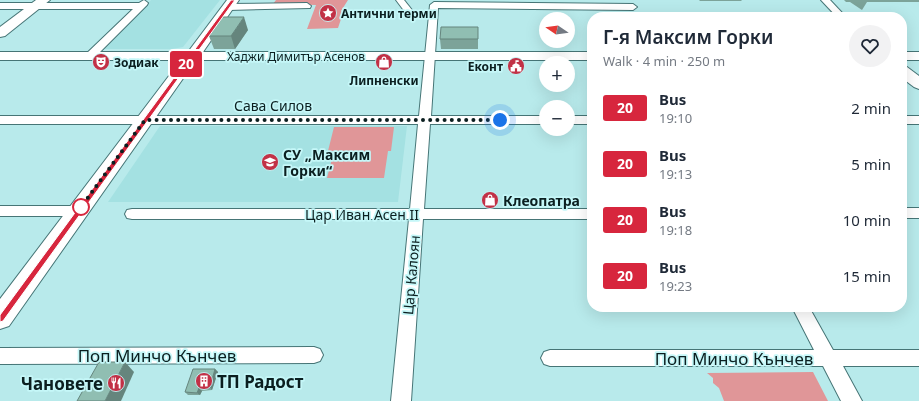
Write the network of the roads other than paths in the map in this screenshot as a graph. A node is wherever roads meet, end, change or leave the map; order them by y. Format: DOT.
graph roads {
  1 [pos="400,0"];
  2 [pos="825,0"];
  3 [pos="40,3"];
  4 [pos="143,3"];
  5 [pos="230,3"];
  6 [pos="510,3"];
  7 [pos="631,4"];
  8 [pos="0,6"];
  9 [pos="307,6"];
  10 [pos="408,10"];
  11 [pos="837,12"];
  12 [pos="0,33"];
  13 [pos="0,56"];
  14 [pos="90,56"];
  15 [pos="192,56"];
  16 [pos="430,56"];
  17 [pos="587,56"];
  18 [pos="907,56"];
  19 [pos="919,56"];
  20 [pos="907,60"];
  21 [pos="919,71"];
  22 [pos="907,74"];
  23 [pos="919,84"];
  24 [pos="0,120"];
  25 [pos="145,120"];
  26 [pos="424,120"];
  27 [pos="539,120"];
  28 [pos="575,120"];
  29 [pos="587,120"];
  30 [pos="907,120"];
  31 [pos="919,120"];
  32 [pos="0,211"];
  33 [pos="78,211"];
  34 [pos="907,213"];
  35 [pos="919,213"];
  36 [pos="132,214"];
  37 [pos="416,214"];
  38 [pos="587,214"];
  39 [pos="803,312"];
  40 [pos="0,318"];
  41 [pos="314,355"];
  42 [pos="0,356"];
  43 [pos="550,358"];
  44 [pos="828,358"];
  45 [pos="919,358"];
  46 [pos="401,401"];
  47 [pos="852,401"];
  1 -- 10 [label="street"];
  2 -- 11 [label="street"];
  3 -- 4 [label="street"];
  3 -- 8 [label="street"];
  3 -- 12 [label="street"];
  4 -- 14 [label="street"];
  5 -- 9 [label="street"];
  5 -- 15 [label="street"];
  6 -- 7 [label="street"];
  6 -- 16 [label="street, Цар Калоян"];
  13 -- 14 [label="street, Хаджи Димитър Асенов"];
  14 -- 15 [label="street, Хаджи Димитър Асенов"];
  15 -- 16 [label="street, Хаджи Димитър Асенов"];
  15 -- 25 [label="street"];
  16 -- 17 [label="street, Хаджи Димитър Асенов"];
  16 -- 26 [label="street, Цар Калоян"];
  18 -- 19 [label="street"];
  20 -- 21 [label="street"];
  22 -- 23 [label="street"];
  24 -- 25 [label="street, Сава Силов"];
  25 -- 26 [label="street, Сава Силов"];
  25 -- 33 [label="street"];
  26 -- 27 [label="street, Сава Силов"];
  26 -- 37 [label="street, Цар Калоян"];
  28 -- 29 [label="street"];
  30 -- 31 [label="street"];
  32 -- 33 [label="street"];
  33 -- 40 [label="street"];
  34 -- 35 [label="street"];
  36 -- 37 [label="street, Цар Иван Асен II"];
  37 -- 38 [label="street, Цар Иван Асен II"];
  37 -- 46 [label="street, Цар Калоян"];
  39 -- 44 [label="street"];
  41 -- 42 [label="street, Поп Минчо Кънчев"];
  43 -- 44 [label="street, Поп Минчо Кънчев"];
  44 -- 45 [label="street, Поп Минчо Кънчев"];
  44 -- 47 [label="street"];
}
